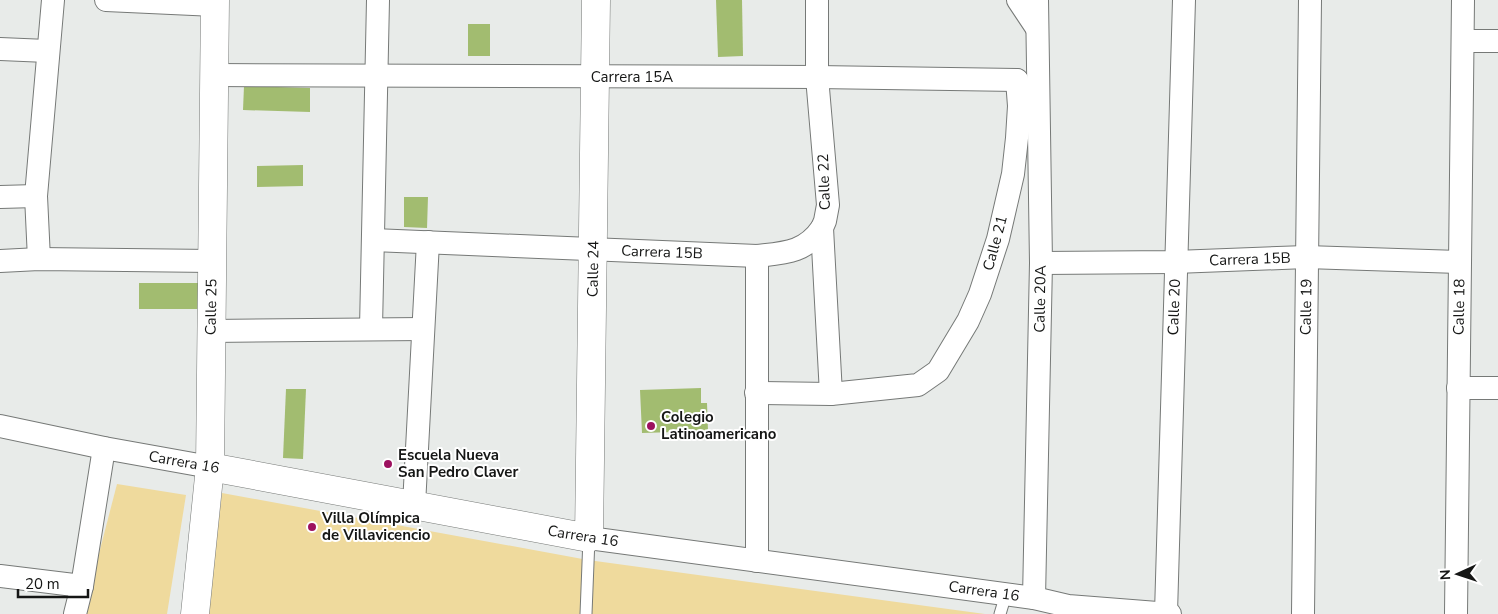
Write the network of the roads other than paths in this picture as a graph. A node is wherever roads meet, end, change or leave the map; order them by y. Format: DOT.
graph roads {
  1 [pos="53,0"];
  2 [pos="106,0"];
  3 [pos="378,0"];
  4 [pos="596,0"];
  5 [pos="817,0"];
  6 [pos="1018,0"];
  7 [pos="1037,0"];
  8 [pos="1184,0"];
  9 [pos="1310,0"];
  10 [pos="1463,0"];
  11 [pos="215,2"];
  12 [pos="1036,27"];
  13 [pos="1463,41"];
  14 [pos="1498,41"];
  15 [pos="0,49"];
  16 [pos="48,51"];
  17 [pos="1037,53"];
  18 [pos="214,75"];
  19 [pos="377,76"];
  20 [pos="595,77"];
  21 [pos="817,77"];
  22 [pos="1017,80"];
  23 [pos="36,196"];
  24 [pos="0,197"];
  25 [pos="822,228"];
  26 [pos="373,240"];
  27 [pos="428,242"];
  28 [pos="593,249"];
  29 [pos="756,256"];
  30 [pos="1306,257"];
  31 [pos="39,259"];
  32 [pos="0,261"];
  33 [pos="212,261"];
  34 [pos="1175,262"];
  35 [pos="1460,262"];
  36 [pos="1041,263"];
  37 [pos="371,328"];
  38 [pos="423,329"];
  39 [pos="211,330"];
  40 [pos="1458,388"];
  41 [pos="1498,388"];
  42 [pos="756,393"];
  43 [pos="831,394"];
  44 [pos="0,426"];
  45 [pos="104,448"];
  46 [pos="210,467"];
  47 [pos="414,505"];
  48 [pos="589,538"];
  49 [pos="757,561"];
  50 [pos="0,576"];
  51 [pos="82,586"];
  52 [pos="1034,598"];
  53 [pos="1003,604"];
  54 [pos="1068,610"];
  55 [pos="1166,613"];
  56 [pos="75,614"];
  57 [pos="195,614"];
  58 [pos="586,614"];
  59 [pos="1170,614"];
  60 [pos="1303,614"];
  61 [pos="1456,614"];
  1 -- 16 [label="street"];
  2 -- 11 [label="street"];
  3 -- 19 [label="street"];
  4 -- 20 [label="street, Calle 24"];
  5 -- 21 [label="street, Calle 22"];
  6 -- 12 [label="street"];
  7 -- 12 [label="street, Calle 20A"];
  8 -- 34 [label="street, Calle 20"];
  9 -- 30 [label="street, Calle 19"];
  10 -- 13 [label="street, Calle 18"];
  11 -- 18 [label="street, Calle 25"];
  12 -- 17 [label="street, Calle 20A"];
  13 -- 14 [label="street"];
  13 -- 35 [label="street, Calle 18"];
  15 -- 16 [label="street"];
  16 -- 23 [label="street"];
  17 -- 22 [label="street"];
  17 -- 36 [label="street, Calle 20A"];
  18 -- 19 [label="street, Carrera 15A"];
  18 -- 33 [label="street, Calle 25"];
  19 -- 20 [label="street, Carrera 15A"];
  19 -- 26 [label="street"];
  20 -- 21 [label="street, Carrera 15A"];
  20 -- 28 [label="street, Calle 24"];
  21 -- 22 [label="street, Carrera 15A"];
  21 -- 25 [label="street, Calle 22"];
  22 -- 43 [label="street, Calle 21"];
  23 -- 24 [label="street"];
  23 -- 31 [label="street"];
  25 -- 29 [label="street, Carrera 15B"];
  25 -- 43 [label="street, Calle 22"];
  26 -- 27 [label="street, Carrera 15B"];
  26 -- 37 [label="street"];
  27 -- 28 [label="street, Carrera 15B"];
  27 -- 38 [label="street"];
  28 -- 29 [label="street, Carrera 15B"];
  28 -- 48 [label="street, Calle 24"];
  29 -- 42 [label="street"];
  30 -- 34 [label="street, Carrera 15B"];
  30 -- 35 [label="street, Carrera 15B"];
  30 -- 60 [label="street, Calle 19"];
  31 -- 32 [label="street"];
  31 -- 33 [label="street"];
  33 -- 39 [label="street, Calle 25"];
  34 -- 36 [label="street, Carrera 15B"];
  34 -- 55 [label="street, Calle 20"];
  35 -- 40 [label="street, Calle 18"];
  36 -- 52 [label="street, Calle 20A"];
  37 -- 38 [label="street"];
  37 -- 39 [label="street"];
  38 -- 47 [label="street"];
  39 -- 46 [label="street, Calle 25"];
  40 -- 41 [label="street"];
  40 -- 61 [label="street, Calle 18"];
  42 -- 43 [label="street"];
  42 -- 49 [label="street"];
  44 -- 45 [label="street, Carrera 16"];
  45 -- 46 [label="street, Carrera 16"];
  45 -- 51 [label="street"];
  46 -- 47 [label="street, Carrera 16"];
  46 -- 57 [label="street, Calle 25"];
  47 -- 48 [label="street, Carrera 16"];
  48 -- 49 [label="street, Carrera 16"];
  48 -- 58 [label="lane"];
  49 -- 53 [label="street, Carrera 16"];
  50 -- 51 [label="street"];
  51 -- 56 [label="street"];
  52 -- 53 [label="street, Carrera 16"];
  52 -- 54 [label="street, Carrera 16"];
  54 -- 55 [label="street, Carrera 16"];
  55 -- 59 [label="street, Carrera 16"];
}
